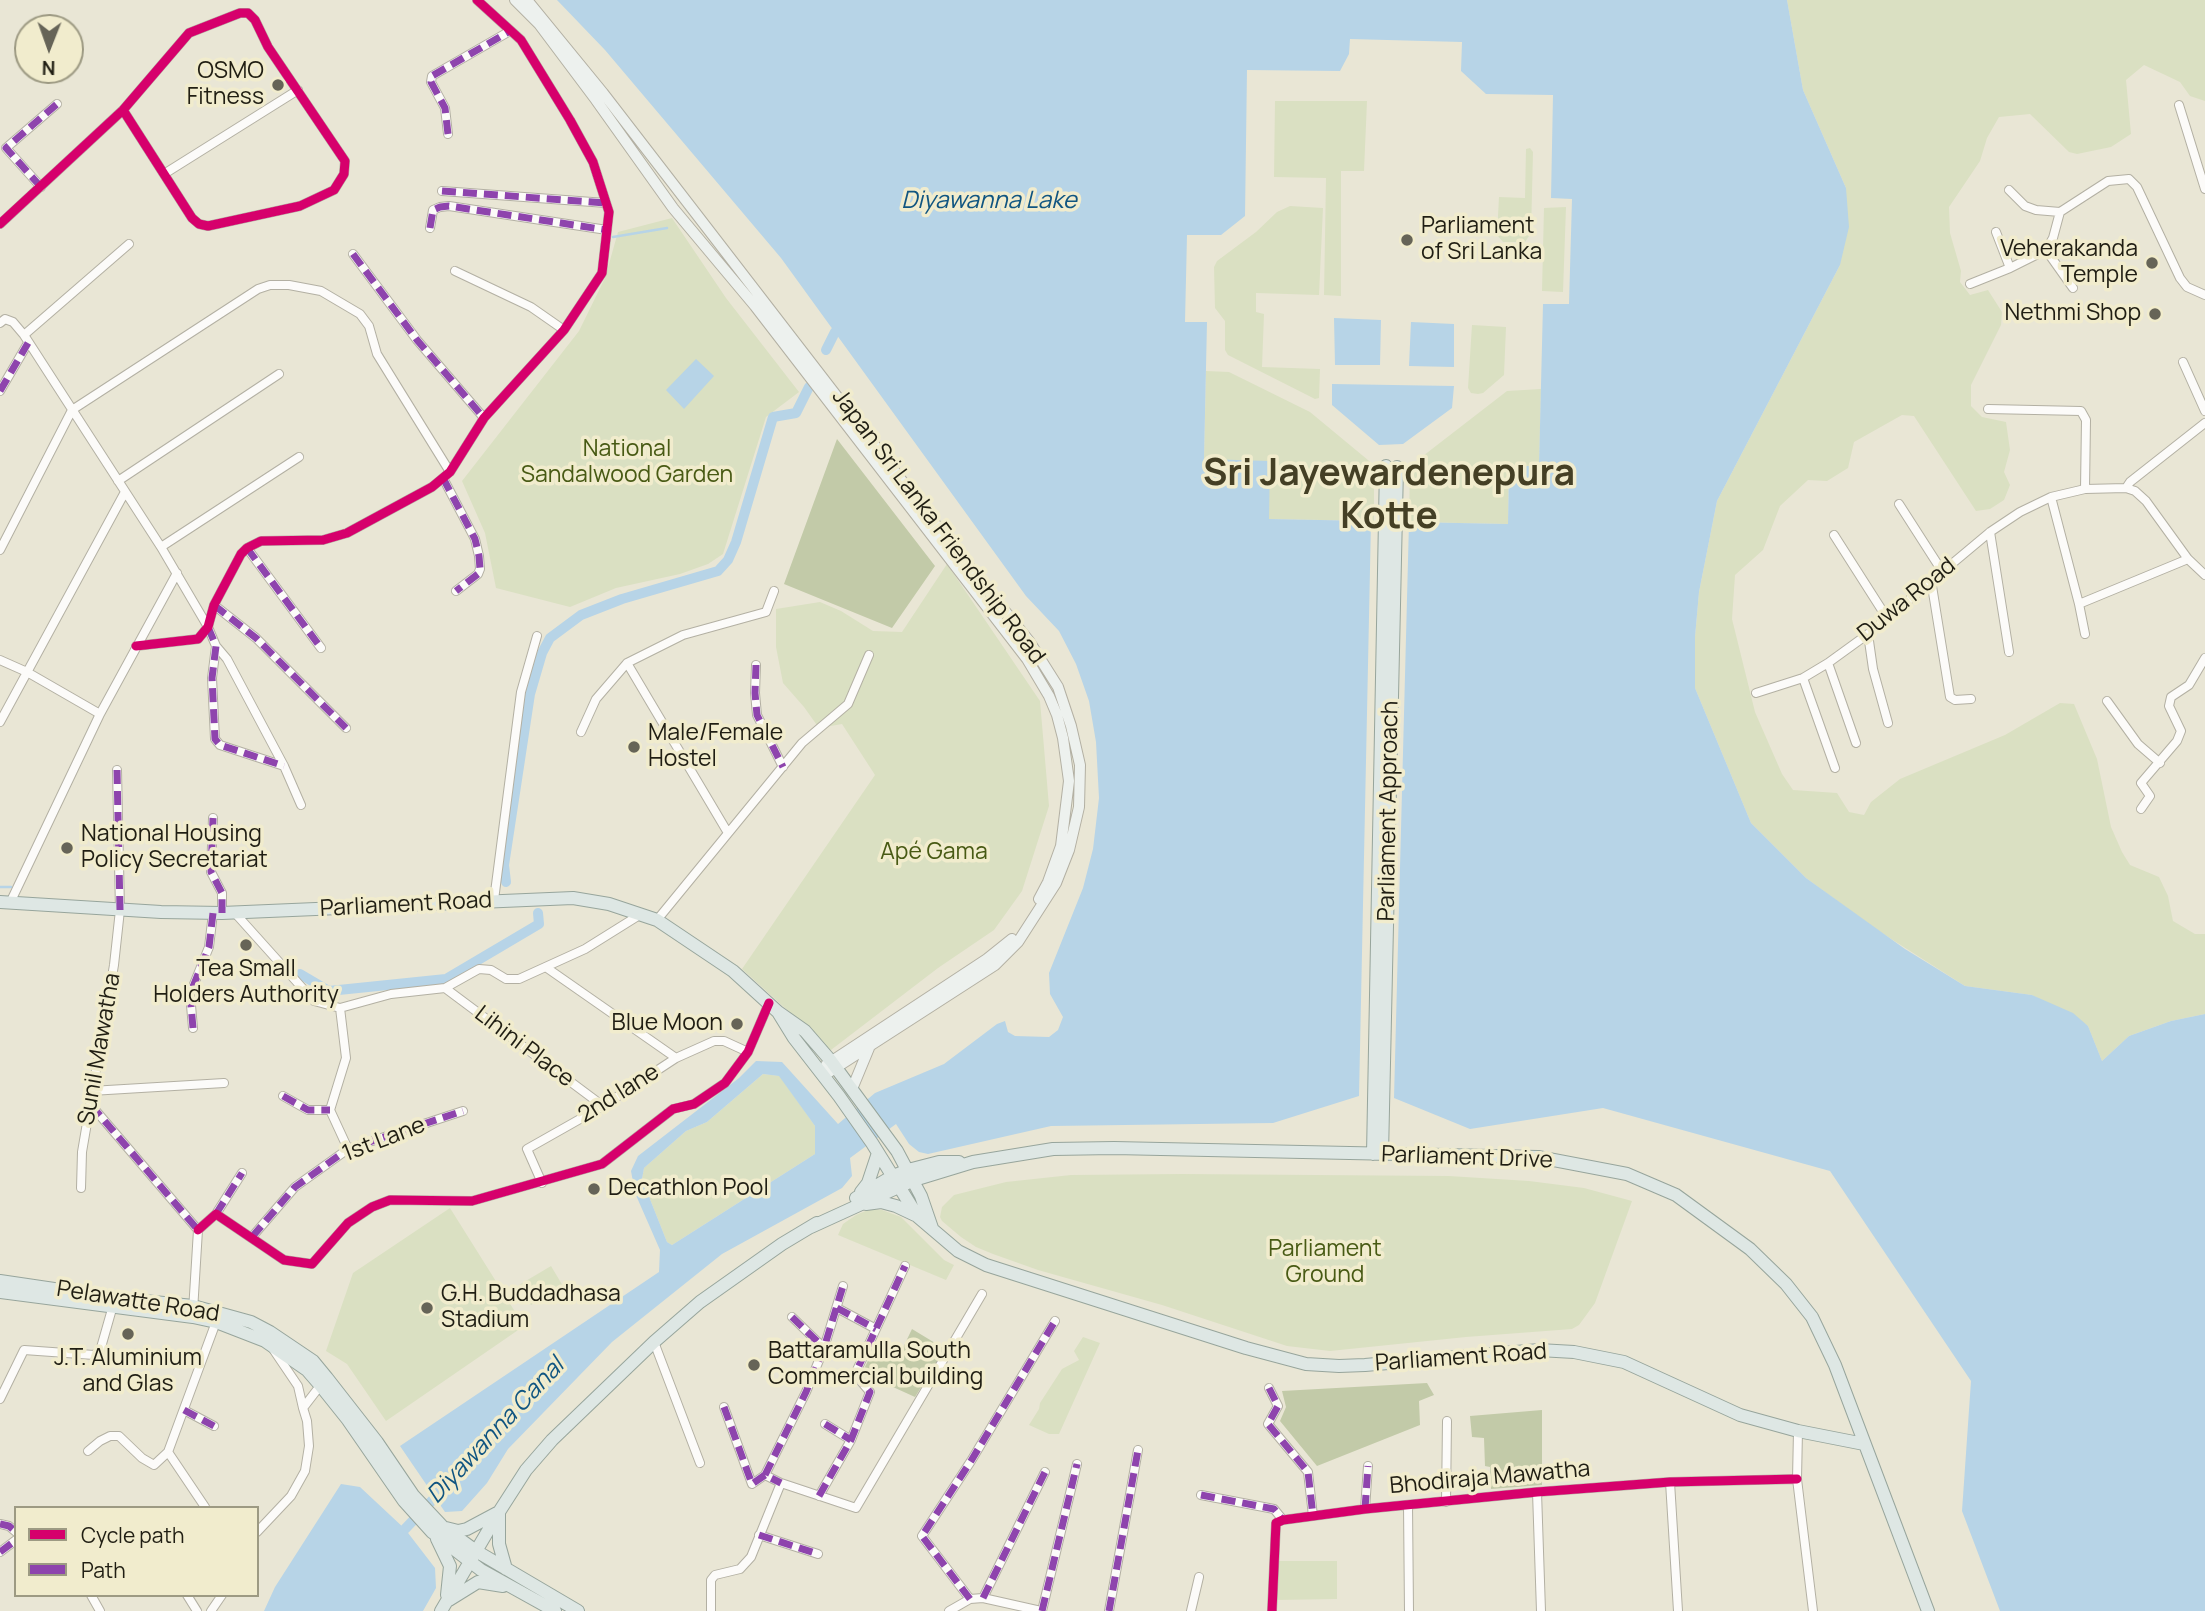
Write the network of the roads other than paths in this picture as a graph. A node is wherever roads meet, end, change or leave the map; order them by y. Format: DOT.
graph roads {
  1 [pos="477,0"];
  2 [pos="515,0"];
  3 [pos="527,0"];
  4 [pos="510,31"];
  5 [pos="298,90"];
  6 [pos="57,104"];
  7 [pos="2179,105"];
  8 [pos="123,110"];
  9 [pos="448,134"];
  10 [pos="164,174"];
  11 [pos="41,187"];
  12 [pos="2205,189"];
  13 [pos="2009,190"];
  14 [pos="442,191"];
  15 [pos="606,203"];
  16 [pos="2060,212"];
  17 [pos="0,224"];
  18 [pos="430,228"];
  19 [pos="607,230"];
  20 [pos="1996,232"];
  21 [pos="130,244"];
  22 [pos="2046,250"];
  23 [pos="353,254"];
  24 [pos="2010,268"];
  25 [pos="455,271"];
  26 [pos="1970,284"];
  27 [pos="2073,288"];
  28 [pos="2205,295"];
  29 [pos="0,323"];
  30 [pos="564,330"];
  31 [pos="26,339"];
  32 [pos="2183,362"];
  33 [pos="279,374"];
  34 [pos="0,391"];
  35 [pos="72,410"];
  36 [pos="1988,410"];
  37 [pos="2205,411"];
  38 [pos="484,418"];
  39 [pos="2205,423"];
  40 [pos="299,457"];
  41 [pos="1392,467"];
  42 [pos="447,475"];
  43 [pos="118,481"];
  44 [pos="2126,488"];
  45 [pos="2085,489"];
  46 [pos="125,492"];
  47 [pos="2051,497"];
  48 [pos="1899,504"];
  49 [pos="1990,532"];
  50 [pos="1834,535"];
  51 [pos="161,547"];
  52 [pos="247,548"];
  53 [pos="0,550"];
  54 [pos="2188,559"];
  55 [pos="1942,571"];
  56 [pos="177,573"];
  57 [pos="2205,575"];
  58 [pos="1931,580"];
  59 [pos="456,591"];
  60 [pos="774,591"];
  61 [pos="2079,604"];
  62 [pos="215,605"];
  63 [pos="1887,618"];
  64 [pos="208,627"];
  65 [pos="1868,634"];
  66 [pos="2085,634"];
  67 [pos="537,636"];
  68 [pos="135,646"];
  69 [pos="216,646"];
  70 [pos="321,648"];
  71 [pos="2009,652"];
  72 [pos="869,656"];
  73 [pos="2205,658"];
  74 [pos="0,660"];
  75 [pos="627,663"];
  76 [pos="1828,663"];
  77 [pos="756,665"];
  78 [pos="27,672"];
  79 [pos="1803,678"];
  80 [pos="1756,693"];
  81 [pos="1971,699"];
  82 [pos="2107,701"];
  83 [pos="100,714"];
  84 [pos="0,722"];
  85 [pos="1888,723"];
  86 [pos="346,728"];
  87 [pos="581,732"];
  88 [pos="1856,743"];
  89 [pos="2160,763"];
  90 [pos="284,766"];
  91 [pos="783,767"];
  92 [pos="1835,768"];
  93 [pos="117,770"];
  94 [pos="301,805"];
  95 [pos="2141,809"];
  96 [pos="213,818"];
  97 [pos="728,833"];
  98 [pos="494,900"];
  99 [pos="5,903"];
  100 [pos="120,910"];
  101 [pos="223,913"];
  102 [pos="641,915"];
  103 [pos="656,920"];
  104 [pos="547,968"];
  105 [pos="445,988"];
  106 [pos="774,1007"];
  107 [pos="340,1008"];
  108 [pos="193,1028"];
  109 [pos="870,1045"];
  110 [pos="748,1052"];
  111 [pos="676,1058"];
  112 [pos="833,1065"];
  113 [pos="821,1073"];
  114 [pos="225,1083"];
  115 [pos="91,1091"];
  116 [pos="855,1093"];
  117 [pos="283,1096"];
  118 [pos="91,1105"];
  119 [pos="603,1106"];
  120 [pos="330,1110"];
  121 [pos="463,1111"];
  122 [pos="875,1148"];
  123 [pos="348,1149"];
  124 [pos="897,1151"];
  125 [pos="1378,1154"];
  126 [pos="939,1162"];
  127 [pos="973,1162"];
  128 [pos="242,1173"];
  129 [pos="911,1175"];
  130 [pos="896,1181"];
  131 [pos="542,1183"];
  132 [pos="81,1188"];
  133 [pos="858,1201"];
  134 [pos="216,1213"];
  135 [pos="918,1217"];
  136 [pos="932,1228"];
  137 [pos="198,1230"];
  138 [pos="252,1237"];
  139 [pos="905,1265"];
  140 [pos="0,1281"];
  141 [pos="843,1286"];
  142 [pos="0,1292"];
  143 [pos="982,1294"];
  144 [pos="114,1303"];
  145 [pos="837,1308"];
  146 [pos="193,1312"];
  147 [pos="792,1317"];
  148 [pos="1055,1321"];
  149 [pos="216,1322"];
  150 [pos="876,1329"];
  151 [pos="654,1342"];
  152 [pos="270,1344"];
  153 [pos="824,1348"];
  154 [pos="323,1381"];
  155 [pos="1269,1388"];
  156 [pos="0,1399"];
  157 [pos="724,1407"];
  158 [pos="303,1408"];
  159 [pos="184,1410"];
  160 [pos="1447,1421"];
  161 [pos="825,1424"];
  162 [pos="214,1426"];
  163 [pos="1798,1432"];
  164 [pos="851,1440"];
  165 [pos="1864,1444"];
  166 [pos="1138,1450"];
  167 [pos="88,1451"];
  168 [pos="169,1452"];
  169 [pos="699,1463"];
  170 [pos="1077,1464"];
  171 [pos="1368,1466"];
  172 [pos="1045,1472"];
  173 [pos="765,1475"];
  174 [pos="1797,1479"];
  175 [pos="1670,1482"];
  176 [pos="781,1483"];
  177 [pos="1537,1492"];
  178 [pos="1201,1495"];
  179 [pos="819,1496"];
  180 [pos="1446,1502"];
  181 [pos="1408,1505"];
  182 [pos="204,1506"];
  183 [pos="1365,1509"];
  184 [pos="499,1512"];
  185 [pos="1313,1516"];
  186 [pos="1283,1520"];
  187 [pos="438,1529"];
  188 [pos="259,1530"];
  189 [pos="759,1535"];
  190 [pos="14,1541"];
  191 [pos="0,1552"];
  192 [pos="818,1554"];
  193 [pos="473,1556"];
  194 [pos="506,1569"];
  195 [pos="1199,1577"];
  196 [pos="511,1588"];
  197 [pos="983,1598"];
  198 [pos="970,1599"];
  199 [pos="444,1606"];
  200 [pos="555,1611"];
  201 [pos="578,1611"];
  202 [pos="711,1611"];
  203 [pos="949,1611"];
  204 [pos="1042,1611"];
  205 [pos="1109,1611"];
  206 [pos="1191,1611"];
  207 [pos="1272,1611"];
  208 [pos="1409,1611"];
  209 [pos="1541,1611"];
  210 [pos="1678,1611"];
  211 [pos="1812,1611"];
  212 [pos="1928,1611"];
  1 -- 4 [label="street"];
  2 -- 112 [label="main road, Japan Sri Lanka Friendship Road"];
  3 -- 109 [label="main road, Japan Sri Lanka Friendship Road"];
  4 -- 9 [label="street"];
  4 -- 15 [label="street"];
  5 -- 8 [label="street"];
  5 -- 10 [label="street"];
  5 -- 10 [label="street"];
  6 -- 11 [label="street"];
  7 -- 12 [label="street"];
  8 -- 10 [label="street"];
  8 -- 11 [label="street"];
  11 -- 17 [label="street"];
  13 -- 16 [label="street"];
  14 -- 15 [label="street"];
  15 -- 19 [label="street"];
  16 -- 22 [label="street"];
  16 -- 28 [label="street"];
  18 -- 19 [label="street"];
  19 -- 30 [label="street"];
  20 -- 24 [label="street"];
  21 -- 31 [label="street"];
  22 -- 24 [label="street"];
  22 -- 27 [label="street"];
  23 -- 38 [label="street"];
  24 -- 26 [label="street"];
  25 -- 30 [label="street"];
  29 -- 31 [label="street"];
  30 -- 38 [label="street"];
  31 -- 34 [label="street"];
  31 -- 35 [label="street"];
  32 -- 37 [label="street"];
  33 -- 43 [label="street"];
  35 -- 42 [label="street"];
  35 -- 43 [label="street"];
  35 -- 53 [label="street"];
  36 -- 45 [label="street"];
  38 -- 42 [label="street"];
  39 -- 44 [label="street"];
  40 -- 51 [label="street"];
  41 -- 125 [label="main road, Parliament Approach"];
  42 -- 52 [label="street"];
  42 -- 59 [label="street"];
  43 -- 46 [label="street"];
  44 -- 45 [label="street, Duwa Road"];
  44 -- 54 [label="street"];
  45 -- 47 [label="street, Duwa Road"];
  46 -- 51 [label="street"];
  46 -- 78 [label="street"];
  47 -- 49 [label="street, Duwa Road"];
  47 -- 61 [label="street"];
  48 -- 55 [label="street"];
  49 -- 55 [label="street, Duwa Road"];
  49 -- 71 [label="street"];
  50 -- 63 [label="street"];
  51 -- 56 [label="street"];
  52 -- 62 [label="street"];
  52 -- 70 [label="street"];
  54 -- 57 [label="street"];
  54 -- 61 [label="street"];
  55 -- 58 [label="street, Duwa Road"];
  56 -- 64 [label="street"];
  56 -- 68 [label="street"];
  58 -- 63 [label="street, Duwa Road"];
  58 -- 81 [label="street"];
  60 -- 75 [label="street"];
  61 -- 66 [label="street"];
  62 -- 64 [label="street"];
  62 -- 86 [label="street"];
  63 -- 65 [label="street, Duwa Road"];
  64 -- 68 [label="street"];
  64 -- 69 [label="street"];
  65 -- 76 [label="street, Duwa Road"];
  65 -- 85 [label="street"];
  67 -- 98 [label="street"];
  68 -- 83 [label="street"];
  69 -- 90 [label="street"];
  69 -- 90 [label="street"];
  72 -- 91 [label="street"];
  73 -- 89 [label="street"];
  74 -- 78 [label="street"];
  75 -- 87 [label="street"];
  75 -- 97 [label="street"];
  76 -- 79 [label="street, Duwa Road"];
  76 -- 88 [label="street"];
  77 -- 91 [label="street"];
  78 -- 83 [label="street"];
  78 -- 84 [label="street"];
  79 -- 80 [label="street, Duwa Road"];
  79 -- 92 [label="street"];
  82 -- 89 [label="street"];
  83 -- 99 [label="street"];
  89 -- 95 [label="street"];
  90 -- 94 [label="street"];
  91 -- 97 [label="street"];
  93 -- 100 [label="street, Sunil Mawatha"];
  96 -- 101 [label="street"];
  97 -- 103 [label="street"];
  98 -- 101 [label="main road, Parliament Road"];
  98 -- 102 [label="main road, Parliament Road"];
  99 -- 100 [label="main road, Parliament Road"];
  100 -- 101 [label="main road, Parliament Road"];
  100 -- 115 [label="street, Sunil Mawatha"];
  101 -- 107 [label="street"];
  101 -- 108 [label="street"];
  102 -- 103 [label="main road, Parliament Road"];
  102 -- 104 [label="street"];
  103 -- 106 [label="main road, Parliament Road"];
  104 -- 105 [label="street"];
  104 -- 111 [label="street"];
  105 -- 107 [label="street"];
  105 -- 119 [label="street, Lihini Place"];
  106 -- 110 [label="street"];
  106 -- 112 [label="main road, Parliament Road"];
  106 -- 113 [label="main road, Parliament Road"];
  107 -- 120 [label="street"];
  109 -- 112 [label="main road, Japan Sri Lanka Friendship Road"];
  109 -- 116 [label="main road"];
  110 -- 111 [label="street, 2nd lane"];
  110 -- 131 [label="street"];
  111 -- 119 [label="street, 2nd lane"];
  112 -- 113 [label="main road, Japan Sri Lanka Friendship Road"];
  112 -- 116 [label="main road, Parliament Road"];
  113 -- 122 [label="main road, Parliament Road"];
  114 -- 115 [label="street"];
  115 -- 118 [label="street, Sunil Mawatha"];
  116 -- 124 [label="main road, Parliament Road"];
  117 -- 120 [label="street"];
  118 -- 132 [label="street, Sunil Mawatha"];
  118 -- 137 [label="street"];
  119 -- 131 [label="street, 2nd lane"];
  120 -- 123 [label="street"];
  121 -- 123 [label="street, 1st Lane"];
  122 -- 130 [label="main road, Parliament Road"];
  122 -- 133 [label="main road"];
  123 -- 138 [label="street, 1st Lane"];
  124 -- 126 [label="main road"];
  124 -- 129 [label="main road, Parliament Road"];
  125 -- 127 [label="main road, Parliament Drive"];
  125 -- 165 [label="main road, Parliament Drive"];
  126 -- 127 [label="main road, Parliament Drive"];
  126 -- 129 [label="main road, Parliament Drive"];
  127 -- 129 [label="main road, Parliament Drive"];
  128 -- 134 [label="street"];
  129 -- 130 [label="main road"];
  129 -- 136 [label="main road, Parliament Road"];
  130 -- 133 [label="main road"];
  130 -- 135 [label="main road, Parliament Road"];
  131 -- 138 [label="street"];
  133 -- 135 [label="main road"];
  133 -- 151 [label="main road"];
  134 -- 137 [label="street"];
  134 -- 138 [label="street"];
  135 -- 136 [label="main road, Parliament Road"];
  136 -- 163 [label="main road, Parliament Road"];
  137 -- 146 [label="street"];
  139 -- 150 [label="street"];
  140 -- 144 [label="main road, Pelawatte Road"];
  141 -- 145 [label="street"];
  142 -- 144 [label="main road, Pelawatte Road"];
  143 -- 179 [label="street"];
  144 -- 146 [label="main road, Pelawatte Road"];
  144 -- 156 [label="street"];
  145 -- 150 [label="street"];
  145 -- 153 [label="street"];
  146 -- 149 [label="main road, Pelawatte Road"];
  146 -- 154 [label="main road, Pelawatte Road"];
  147 -- 153 [label="street"];
  148 -- 198 [label="street"];
  149 -- 152 [label="main road, Pelawatte Road"];
  149 -- 159 [label="street"];
  150 -- 164 [label="street"];
  151 -- 169 [label="street"];
  151 -- 184 [label="main road"];
  152 -- 154 [label="main road, Pelawatte Road"];
  152 -- 158 [label="street"];
  153 -- 173 [label="street"];
  154 -- 158 [label="street"];
  154 -- 187 [label="main road, Pelawatte Road"];
  155 -- 185 [label="street"];
  157 -- 173 [label="street"];
  158 -- 188 [label="street"];
  159 -- 162 [label="street"];
  159 -- 168 [label="street"];
  160 -- 180 [label="street"];
  161 -- 164 [label="street"];
  163 -- 165 [label="main road, Parliament Road"];
  163 -- 174 [label="street"];
  164 -- 179 [label="street"];
  165 -- 212 [label="main road"];
  166 -- 205 [label="street"];
  167 -- 168 [label="street"];
  168 -- 182 [label="street"];
  170 -- 204 [label="street"];
  171 -- 183 [label="street"];
  172 -- 197 [label="street"];
  173 -- 176 [label="street"];
  174 -- 175 [label="street, Bhodiraja Mawatha"];
  174 -- 211 [label="street"];
  175 -- 177 [label="street, Bhodiraja Mawatha"];
  175 -- 210 [label="street"];
  176 -- 179 [label="street"];
  176 -- 189 [label="street"];
  177 -- 180 [label="street, Bhodiraja Mawatha"];
  177 -- 209 [label="street"];
  178 -- 186 [label="street"];
  180 -- 181 [label="street, Bhodiraja Mawatha"];
  181 -- 183 [label="street, Bhodiraja Mawatha"];
  181 -- 208 [label="street"];
  183 -- 185 [label="street, Bhodiraja Mawatha"];
  184 -- 187 [label="main road"];
  184 -- 193 [label="main road"];
  184 -- 194 [label="main road"];
  185 -- 186 [label="street, Bhodiraja Mawatha"];
  186 -- 207 [label="street"];
  187 -- 193 [label="main road, Pelawatte Road"];
  187 -- 199 [label="main road"];
  189 -- 192 [label="street"];
  189 -- 202 [label="street"];
  190 -- 191 [label="street"];
  193 -- 194 [label="main road, Pelawatte Road"];
  193 -- 196 [label="main road, Pelawatte Road"];
  193 -- 199 [label="main road"];
  194 -- 201 [label="main road, Pelawatte Road"];
  195 -- 206 [label="street"];
  196 -- 199 [label="main road"];
  196 -- 200 [label="main road, Pelawatte Road"];
  197 -- 198 [label="street"];
  197 -- 204 [label="street"];
  198 -- 203 [label="street"];
}
